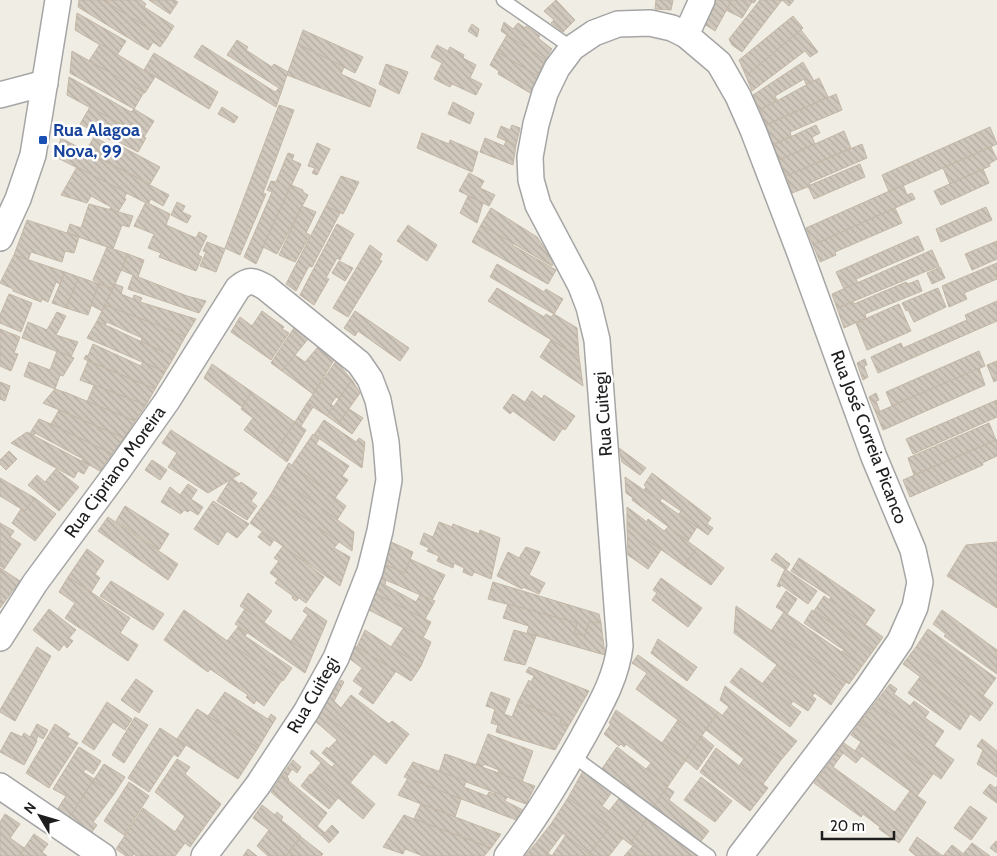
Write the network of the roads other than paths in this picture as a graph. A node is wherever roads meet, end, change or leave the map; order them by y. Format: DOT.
graph roads {
  1 [pos="58,0"];
  2 [pos="504,0"];
  3 [pos="702,0"];
  4 [pos="650,22"];
  5 [pos="686,35"];
  6 [pos="572,48"];
  7 [pos="45,83"];
  8 [pos="0,95"];
  9 [pos="0,238"];
  10 [pos="227,304"];
  11 [pos="0,638"];
  12 [pos="573,756"];
  13 [pos="0,786"];
  14 [pos="103,856"];
  15 [pos="204,856"];
  16 [pos="507,856"];
  17 [pos="709,856"];
  18 [pos="740,856"];
  1 -- 7 [label="street"];
  2 -- 6 [label="lane"];
  3 -- 5 [label="street"];
  4 -- 5 [label="street, Rua José Correia Picanco"];
  4 -- 6 [label="street, Rua Cuitegi"];
  5 -- 18 [label="street, Rua José Correia Picanco"];
  6 -- 12 [label="street, Rua Cuitegi"];
  7 -- 8 [label="street"];
  7 -- 9 [label="street"];
  10 -- 11 [label="street, Rua Cipriano Moreira"];
  10 -- 15 [label="street, Rua Cuitegi"];
  12 -- 16 [label="street, Rua Cuitegi"];
  12 -- 17 [label="lane"];
  13 -- 14 [label="street"];
}
